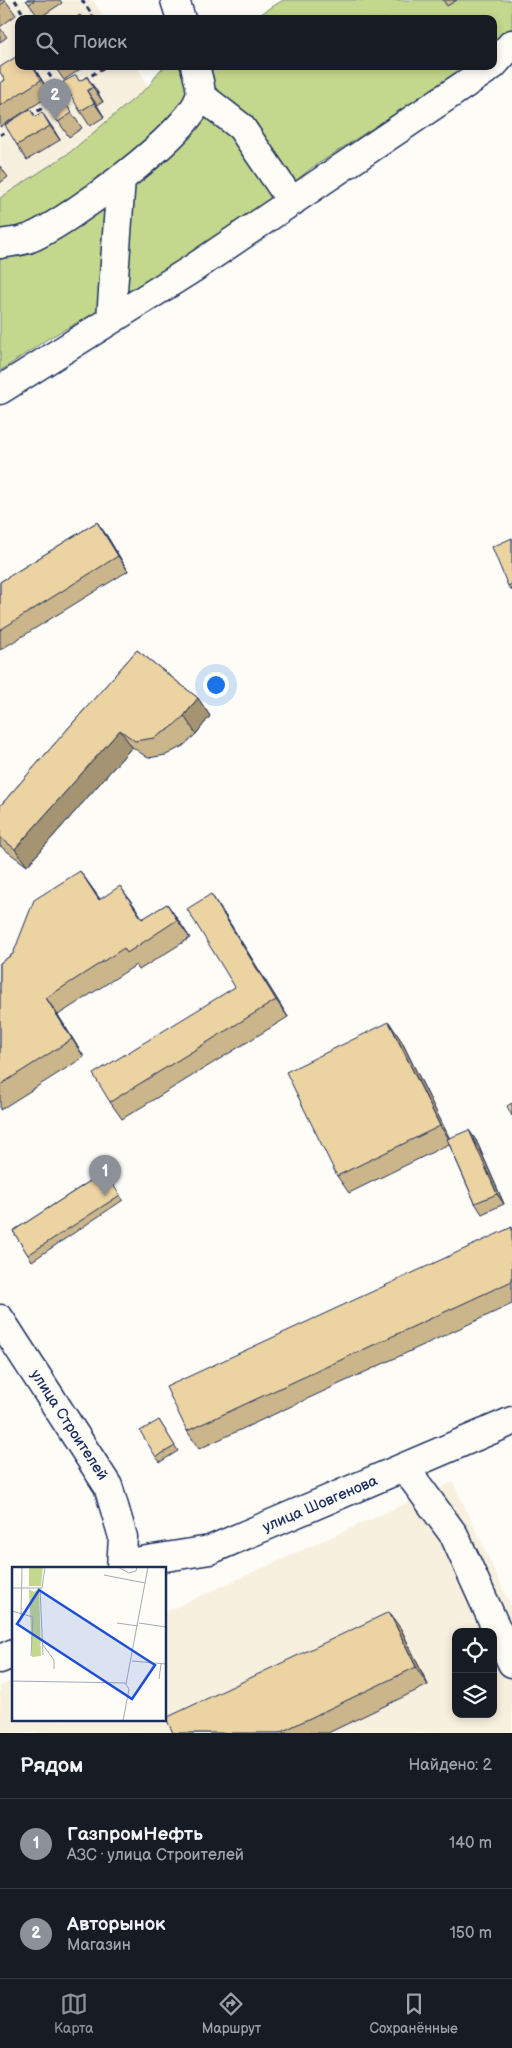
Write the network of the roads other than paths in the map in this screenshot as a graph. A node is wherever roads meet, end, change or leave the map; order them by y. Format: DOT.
graph roads {
  1 [pos="175,0"];
  2 [pos="180,15"];
  3 [pos="512,44"];
  4 [pos="497,61"];
  5 [pos="196,70"];
  6 [pos="489,70"];
  7 [pos="200,95"];
  8 [pos="121,178"];
  9 [pos="292,202"];
  10 [pos="0,244"];
  11 [pos="111,319"];
  12 [pos="0,390"];
  13 [pos="0,1319"];
  14 [pos="512,1421"];
  15 [pos="405,1468"];
  16 [pos="123,1537"];
  17 [pos="121,1566"];
  18 [pos="12,1654"];
  19 [pos="0,1659"];
  20 [pos="512,1663"];
  1 -- 2 [label="street"];
  3 -- 4 [label="street"];
  5 -- 7 [label="street"];
  6 -- 9 [label="street"];
  7 -- 8 [label="street"];
  7 -- 9 [label="street"];
  8 -- 10 [label="street"];
  8 -- 11 [label="street"];
  9 -- 11 [label="street"];
  11 -- 12 [label="street"];
  13 -- 16 [label="street, улица Строителей"];
  14 -- 15 [label="street, улица Шовгенова"];
  15 -- 17 [label="street, улица Шовгенова"];
  15 -- 20 [label="street"];
  16 -- 17 [label="street, улица Шовгенова"];
  18 -- 19 [label="street"];
}
